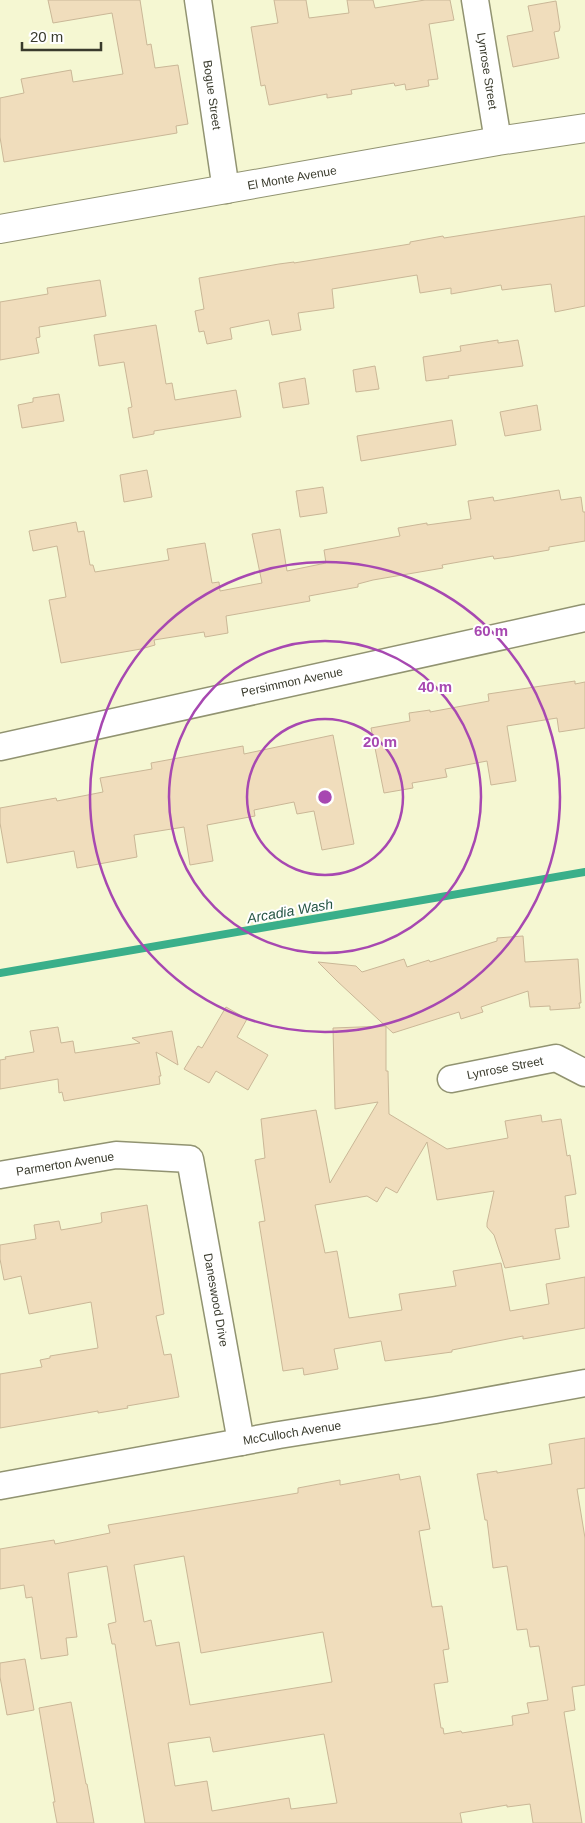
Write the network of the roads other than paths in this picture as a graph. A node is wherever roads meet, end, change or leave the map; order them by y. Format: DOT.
graph roads {
  1 [pos="198,0"];
  2 [pos="475,0"];
  3 [pos="585,128"];
  4 [pos="498,141"];
  5 [pos="226,190"];
  6 [pos="0,229"];
  7 [pos="585,618"];
  8 [pos="0,747"];
  9 [pos="585,1073"];
  10 [pos="451,1079"];
  11 [pos="190,1159"];
  12 [pos="0,1175"];
  13 [pos="585,1384"];
  14 [pos="241,1442"];
  15 [pos="0,1486"];
  1 -- 5 [label="street, Bogue Street"];
  2 -- 4 [label="street, Lynrose Street"];
  3 -- 4 [label="street, El Monte Avenue"];
  4 -- 5 [label="street, El Monte Avenue"];
  5 -- 6 [label="street, El Monte Avenue"];
  7 -- 8 [label="street, Persimmon Avenue"];
  9 -- 10 [label="street, Lynrose Street"];
  11 -- 12 [label="street, Parmerton Avenue"];
  11 -- 14 [label="street, Daneswood Drive"];
  13 -- 14 [label="street, McCulloch Avenue"];
  14 -- 15 [label="street, McCulloch Avenue"];
}
